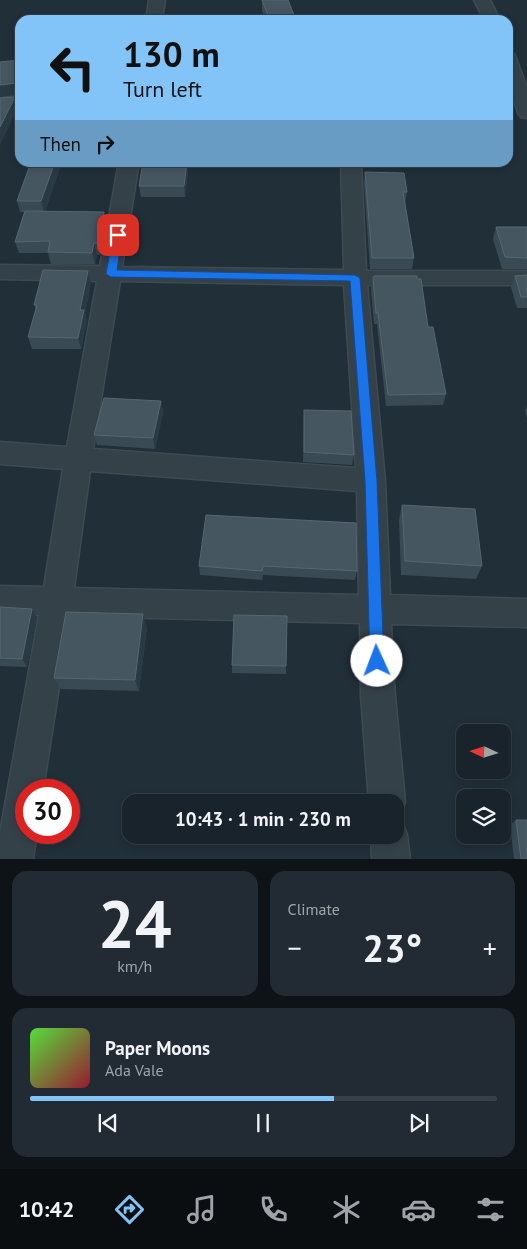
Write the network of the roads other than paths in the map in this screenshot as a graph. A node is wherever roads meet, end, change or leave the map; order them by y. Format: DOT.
graph roads {
  1 [pos="157,0"];
  2 [pos="482,0"];
  3 [pos="155,15"];
  4 [pos="490,15"];
  5 [pos="513,74"];
  6 [pos="15,102"];
  7 [pos="0,103"];
  8 [pos="513,112"];
  9 [pos="527,112"];
  10 [pos="128,167"];
  11 [pos="351,167"];
  12 [pos="0,272"];
  13 [pos="111,274"];
  14 [pos="355,278"];
  15 [pos="527,278"];
  16 [pos="0,453"];
  17 [pos="78,458"];
  18 [pos="371,481"];
  19 [pos="0,600"];
  20 [pos="57,602"];
  21 [pos="376,609"];
  22 [pos="527,613"];
  23 [pos="386,794"];
  24 [pos="390,844"];
  25 [pos="14,859"];
  26 [pos="391,859"];
  1 -- 3 [label="street"];
  2 -- 4 [label="street"];
  5 -- 9 [label="street"];
  6 -- 7 [label="street"];
  8 -- 9 [label="street"];
  10 -- 13 [label="street"];
  11 -- 14 [label="street"];
  12 -- 13 [label="street"];
  13 -- 14 [label="street"];
  13 -- 17 [label="street"];
  14 -- 15 [label="street"];
  14 -- 18 [label="street"];
  16 -- 17 [label="street"];
  17 -- 18 [label="street"];
  17 -- 20 [label="street"];
  18 -- 21 [label="street"];
  19 -- 20 [label="street"];
  20 -- 21 [label="street"];
  20 -- 25 [label="street"];
  21 -- 22 [label="street"];
  21 -- 23 [label="street"];
  24 -- 26 [label="street"];
}
